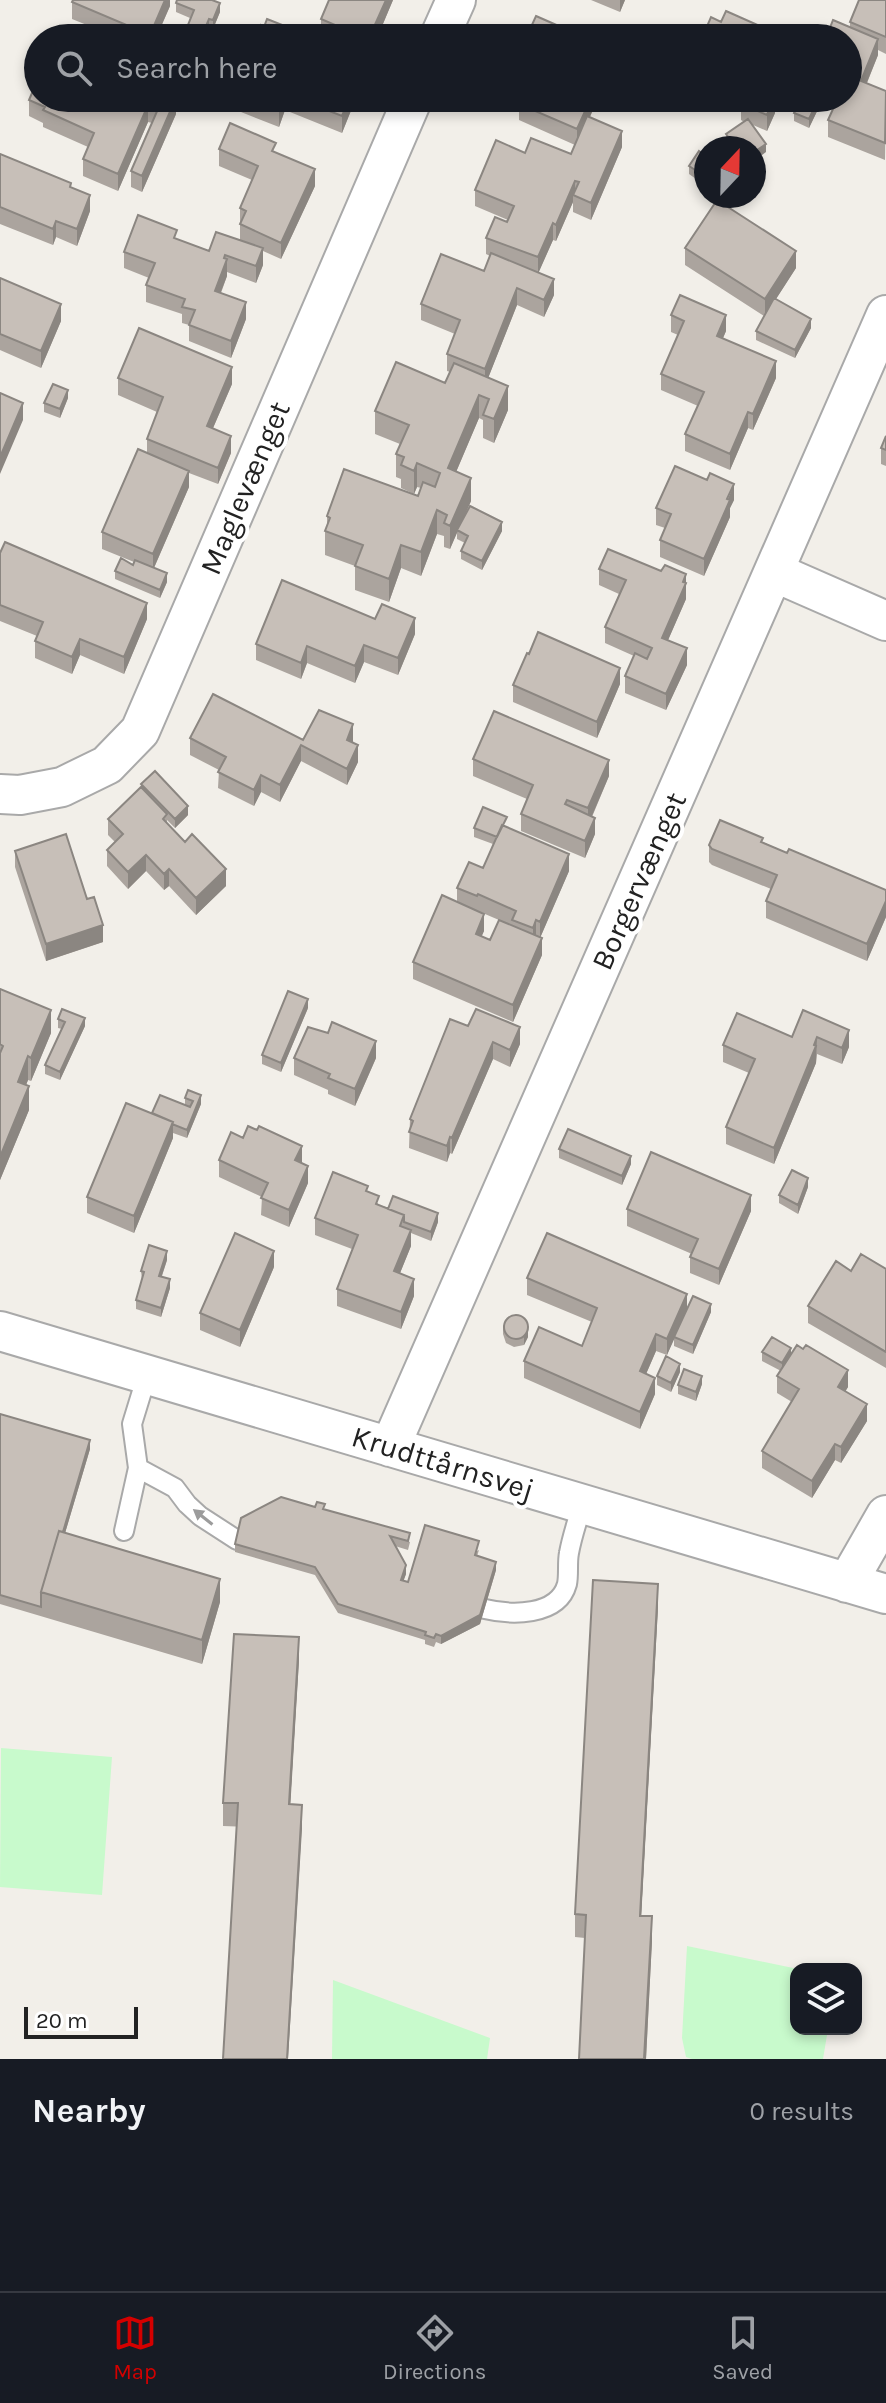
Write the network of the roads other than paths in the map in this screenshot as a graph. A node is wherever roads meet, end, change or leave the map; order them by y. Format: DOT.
graph roads {
  1 [pos="456,0"];
  2 [pos="445,24"];
  3 [pos="407,112"];
  4 [pos="886,315"];
  5 [pos="774,572"];
  6 [pos="886,621"];
  7 [pos="0,794"];
  8 [pos="0,1331"];
  9 [pos="147,1375"];
  10 [pos="390,1447"];
  11 [pos="138,1468"];
  12 [pos="582,1504"];
  13 [pos="886,1515"];
  14 [pos="124,1531"];
  15 [pos="237,1540"];
  16 [pos="847,1583"];
  17 [pos="886,1594"];
  18 [pos="485,1609"];
  1 -- 2 [label="street"];
  3 -- 7 [label="street, Maglevænget"];
  4 -- 5 [label="street, Borgervænget"];
  5 -- 6 [label="street"];
  5 -- 10 [label="street, Borgervænget"];
  8 -- 9 [label="street, Krudttårnsvej"];
  9 -- 10 [label="street, Krudttårnsvej"];
  9 -- 11 [label="lane"];
  10 -- 12 [label="street, Krudttårnsvej"];
  11 -- 14 [label="lane"];
  15 -- 11 [label="lane, one-way"];
  12 -- 16 [label="street, Krudttårnsvej"];
  12 -- 18 [label="lane"];
  13 -- 16 [label="street"];
  16 -- 17 [label="street, Krudttårnsvej"];
}
